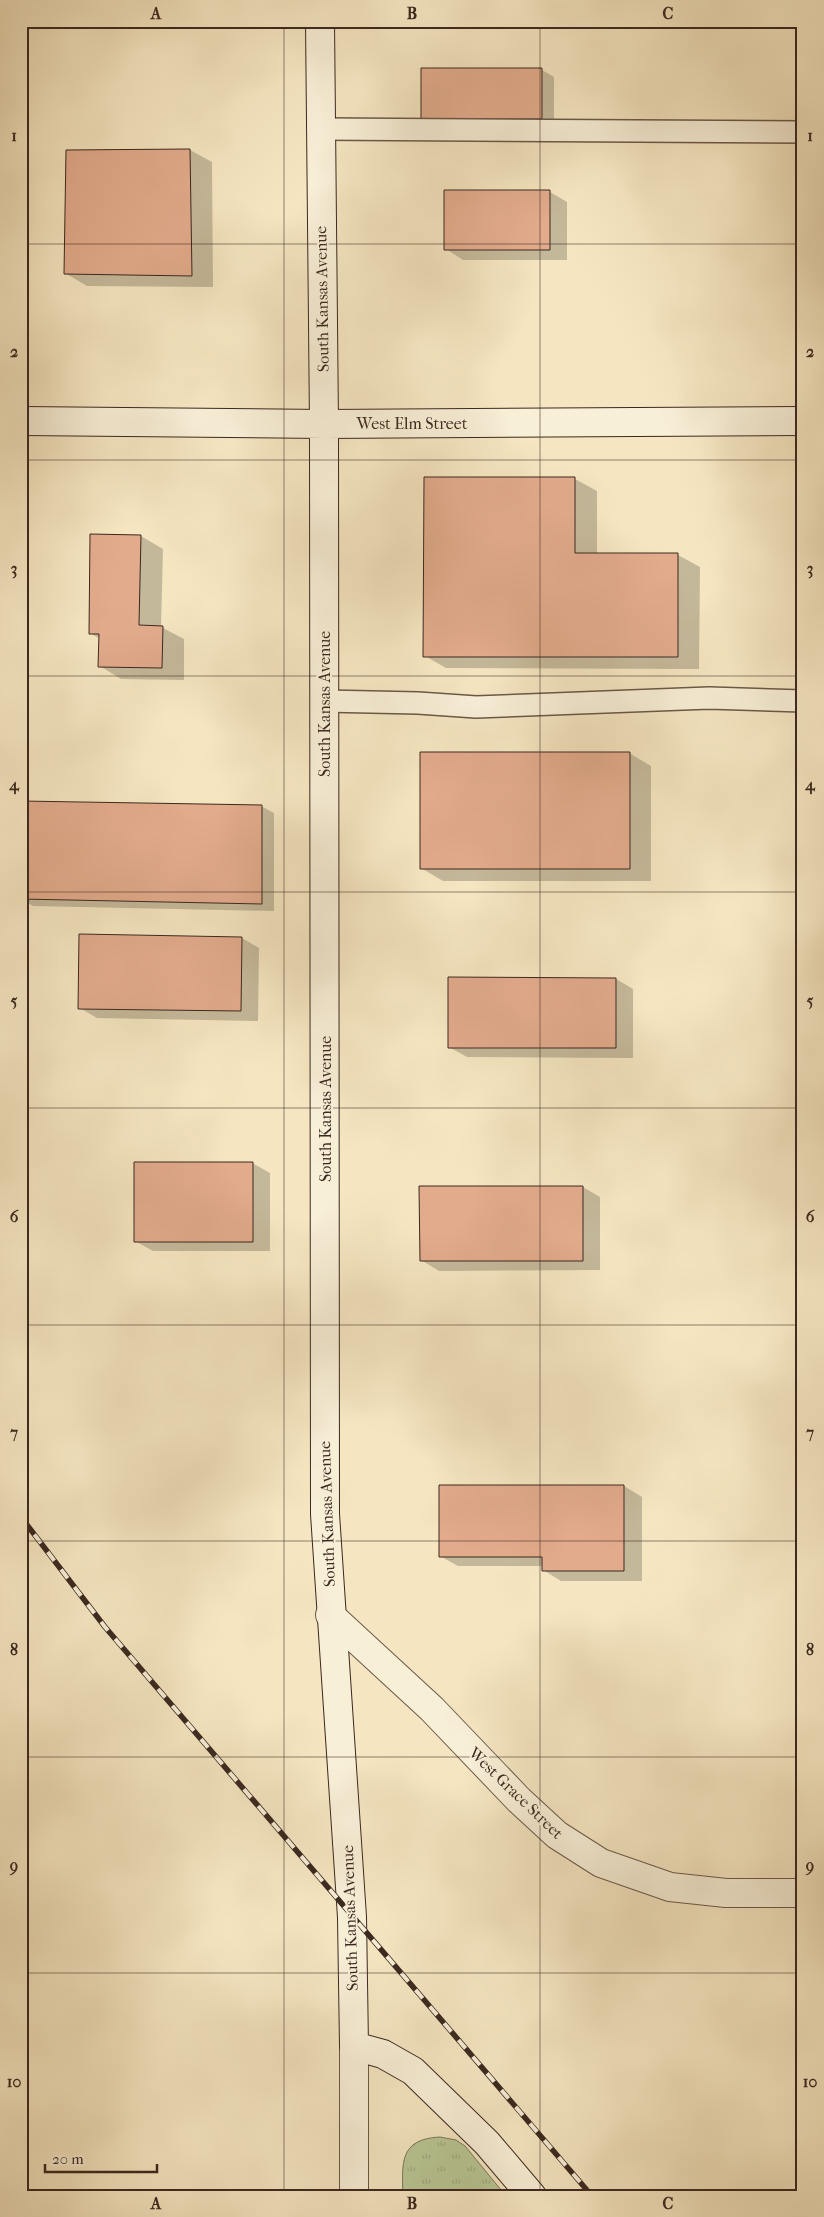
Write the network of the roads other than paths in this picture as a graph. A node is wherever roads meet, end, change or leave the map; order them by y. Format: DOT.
graph roads {
  1 [pos="320,21"];
  2 [pos="321,129"];
  3 [pos="803,132"];
  4 [pos="803,420"];
  5 [pos="21,422"];
  6 [pos="324,424"];
  7 [pos="803,701"];
  8 [pos="324,702"];
  9 [pos="330,1615"];
  10 [pos="803,1893"];
  11 [pos="354,2046"];
  12 [pos="354,2196"];
  13 [pos="532,2196"];
  1 -- 2 [label="main road, South Kansas Avenue"];
  2 -- 3 [label="lane"];
  2 -- 6 [label="main road, South Kansas Avenue"];
  4 -- 6 [label="main road, West Elm Street"];
  5 -- 6 [label="main road, West Elm Street"];
  6 -- 8 [label="main road, South Kansas Avenue"];
  7 -- 8 [label="lane"];
  8 -- 9 [label="main road, South Kansas Avenue"];
  9 -- 10 [label="main road, West Grace Street"];
  9 -- 11 [label="main road, South Kansas Avenue"];
  11 -- 12 [label="main road, South Kansas Avenue"];
  11 -- 13 [label="main road"];
}
